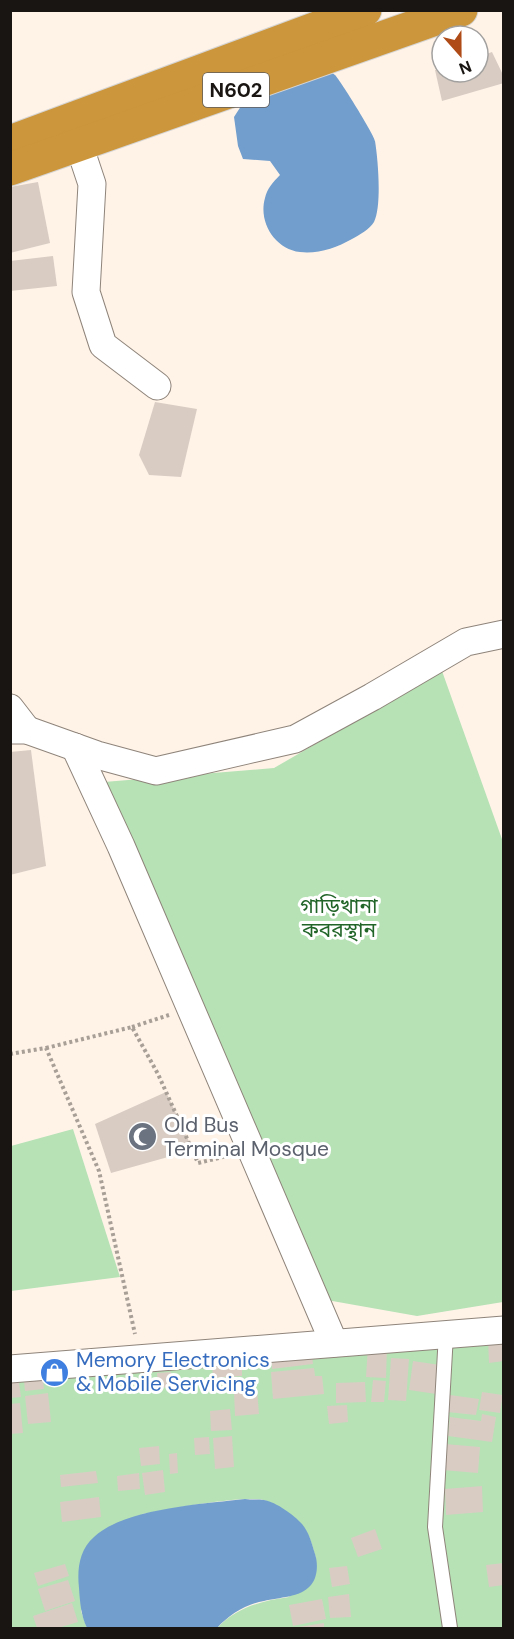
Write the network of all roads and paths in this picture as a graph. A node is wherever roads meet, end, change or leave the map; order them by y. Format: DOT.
graph roads {
  1 [pos="365,10"];
  2 [pos="461,10"];
  3 [pos="10,142"];
  4 [pos="79,145"];
  5 [pos="10,169"];
  6 [pos="157,386"];
  7 [pos="504,634"];
  8 [pos="10,708"];
  9 [pos="19,730"];
  10 [pos="75,747"];
  11 [pos="190,1008"];
  12 [pos="132,1027"];
  13 [pos="46,1048"];
  14 [pos="10,1054"];
  15 [pos="250,1150"];
  16 [pos="504,1330"];
  17 [pos="446,1334"];
  18 [pos="136,1337"];
  19 [pos="334,1343"];
  20 [pos="10,1369"];
  21 [pos="450,1629"];
  1 -- 3 [label="highway, N602"];
  2 -- 4 [label="highway, N602"];
  4 -- 5 [label="highway, N602"];
  4 -- 6 [label="street"];
  7 -- 10 [label="street"];
  8 -- 9 [label="street"];
  9 -- 10 [label="street"];
  10 -- 11 [label="street"];
  11 -- 12 [label="path"];
  11 -- 15 [label="street"];
  12 -- 13 [label="path"];
  12 -- 15 [label="path"];
  13 -- 14 [label="path"];
  13 -- 18 [label="path"];
  15 -- 19 [label="street"];
  16 -- 17 [label="street"];
  17 -- 19 [label="street"];
  17 -- 21 [label="lane"];
  19 -- 20 [label="street"];
}
